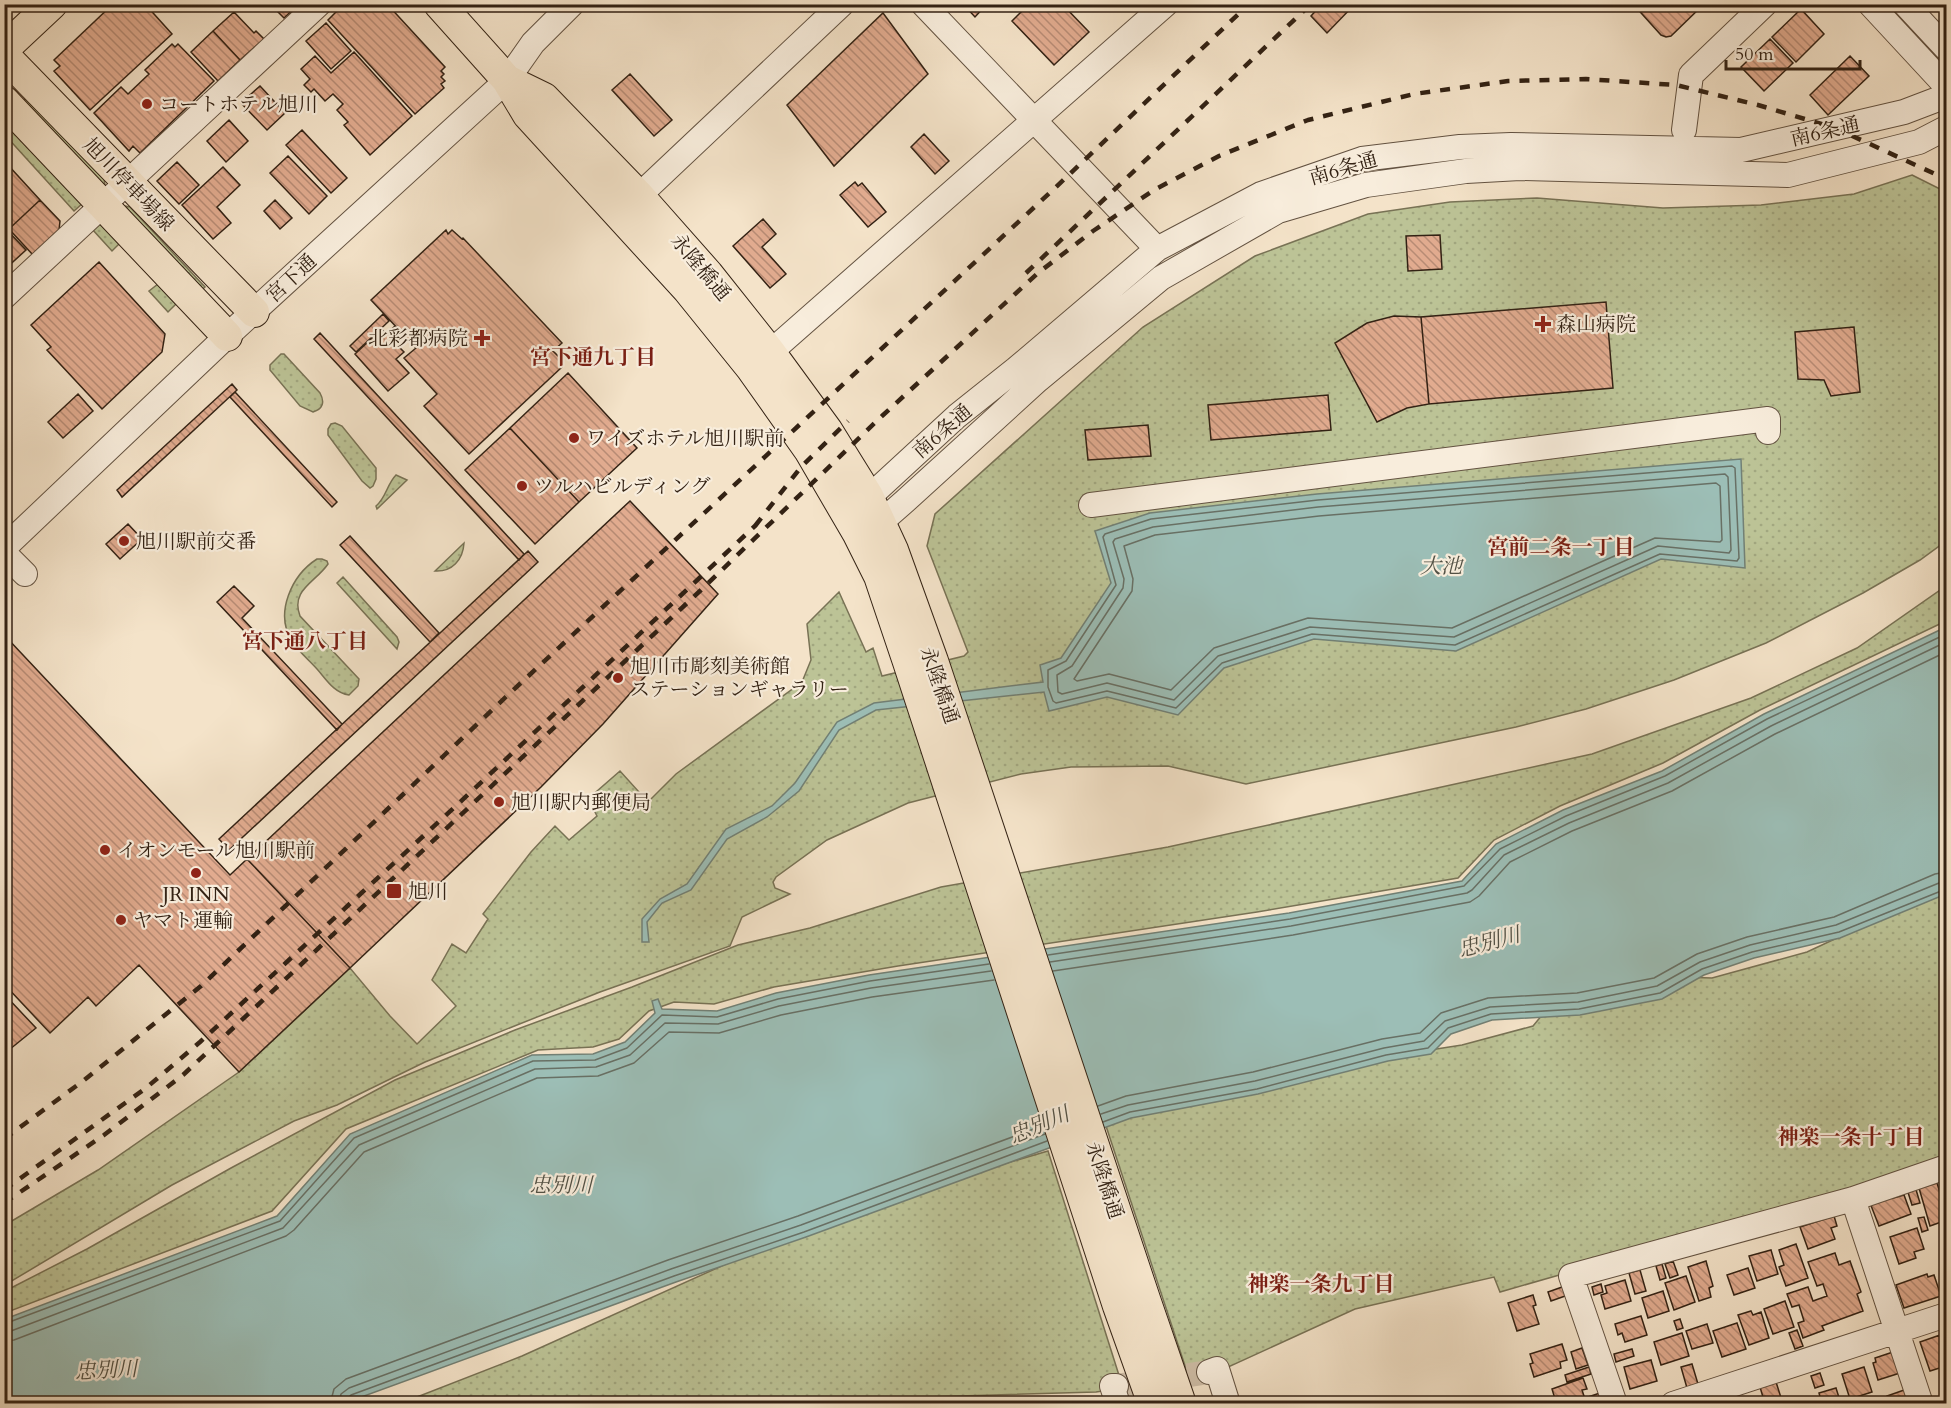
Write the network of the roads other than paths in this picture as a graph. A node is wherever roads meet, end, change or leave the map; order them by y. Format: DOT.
graph roads {
  1 [pos="52,4"];
  2 [pos="319,4"];
  3 [pos="439,4"];
  4 [pos="572,4"];
  5 [pos="842,4"];
  6 [pos="923,4"];
  7 [pos="1166,4"];
  8 [pos="1765,4"];
  9 [pos="1870,4"];
  10 [pos="1905,4"];
  11 [pos="1947,48"];
  12 [pos="4,49"];
  13 [pos="4,55"];
  14 [pos="507,80"];
  15 [pos="1947,86"];
  16 [pos="1947,96"];
  17 [pos="4,101"];
  18 [pos="1034,120"];
  19 [pos="1947,128"];
  20 [pos="1684,130"];
  21 [pos="128,182"];
  22 [pos="103,205"];
  23 [pos="629,205"];
  24 [pos="1157,249"];
  25 [pos="4,297"];
  26 [pos="254,312"];
  27 [pos="227,336"];
  28 [pos="761,360"];
  29 [pos="1768,432"];
  30 [pos="1091,505"];
  31 [pos="864,517"];
  32 [pos="4,550"];
  33 [pos="25,574"];
  34 [pos="1947,1167"];
  35 [pos="1853,1199"];
  36 [pos="1131,1303"];
  37 [pos="1947,1315"];
  38 [pos="1898,1331"];
  39 [pos="1209,1372"];
  40 [pos="1153,1404"];
  41 [pos="1181,1404"];
  42 [pos="1228,1404"];
  43 [pos="1615,1404"];
  44 [pos="1673,1404"];
  45 [pos="1921,1404"];
  1 -- 12 [label="main road"];
  2 -- 21 [label="street"];
  3 -- 14 [label="main road, 永隆橋通"];
  4 -- 14 [label="street, 宮下通"];
  5 -- 23 [label="street"];
  6 -- 18 [label="street"];
  7 -- 18 [label="street"];
  8 -- 20 [label="street"];
  9 -- 15 [label="street"];
  10 -- 11 [label="street"];
  13 -- 21 [label="main road, 旭川停車場線"];
  14 -- 23 [label="main road, 永隆橋通"];
  14 -- 26 [label="street, 宮下通"];
  16 -- 24 [label="street, 南6条通"];
  17 -- 22 [label="main road, 旭川停車場線"];
  18 -- 24 [label="street"];
  18 -- 28 [label="street"];
  19 -- 31 [label="street, 南6条通"];
  21 -- 22 [label="street"];
  21 -- 26 [label="main road, 旭川停車場線"];
  22 -- 25 [label="street"];
  22 -- 27 [label="main road, 旭川停車場線"];
  23 -- 28 [label="main road, 永隆橋通"];
  24 -- 31 [label="street, 南6条通"];
  26 -- 27 [label="street, 宮下通"];
  27 -- 32 [label="street, 宮下通"];
  28 -- 31 [label="main road, 永隆橋通"];
  29 -- 30 [label="street"];
  31 -- 36 [label="main road, 永隆橋通"];
  32 -- 33 [label="street"];
  34 -- 35 [label="street"];
  35 -- 38 [label="street"];
  35 -- 43 [label="street"];
  36 -- 40 [label="main road, 永隆橋通"];
  36 -- 41 [label="main road, 永隆橋通"];
  37 -- 38 [label="street"];
  38 -- 44 [label="street"];
  38 -- 45 [label="street"];
  39 -- 42 [label="street"];
}
